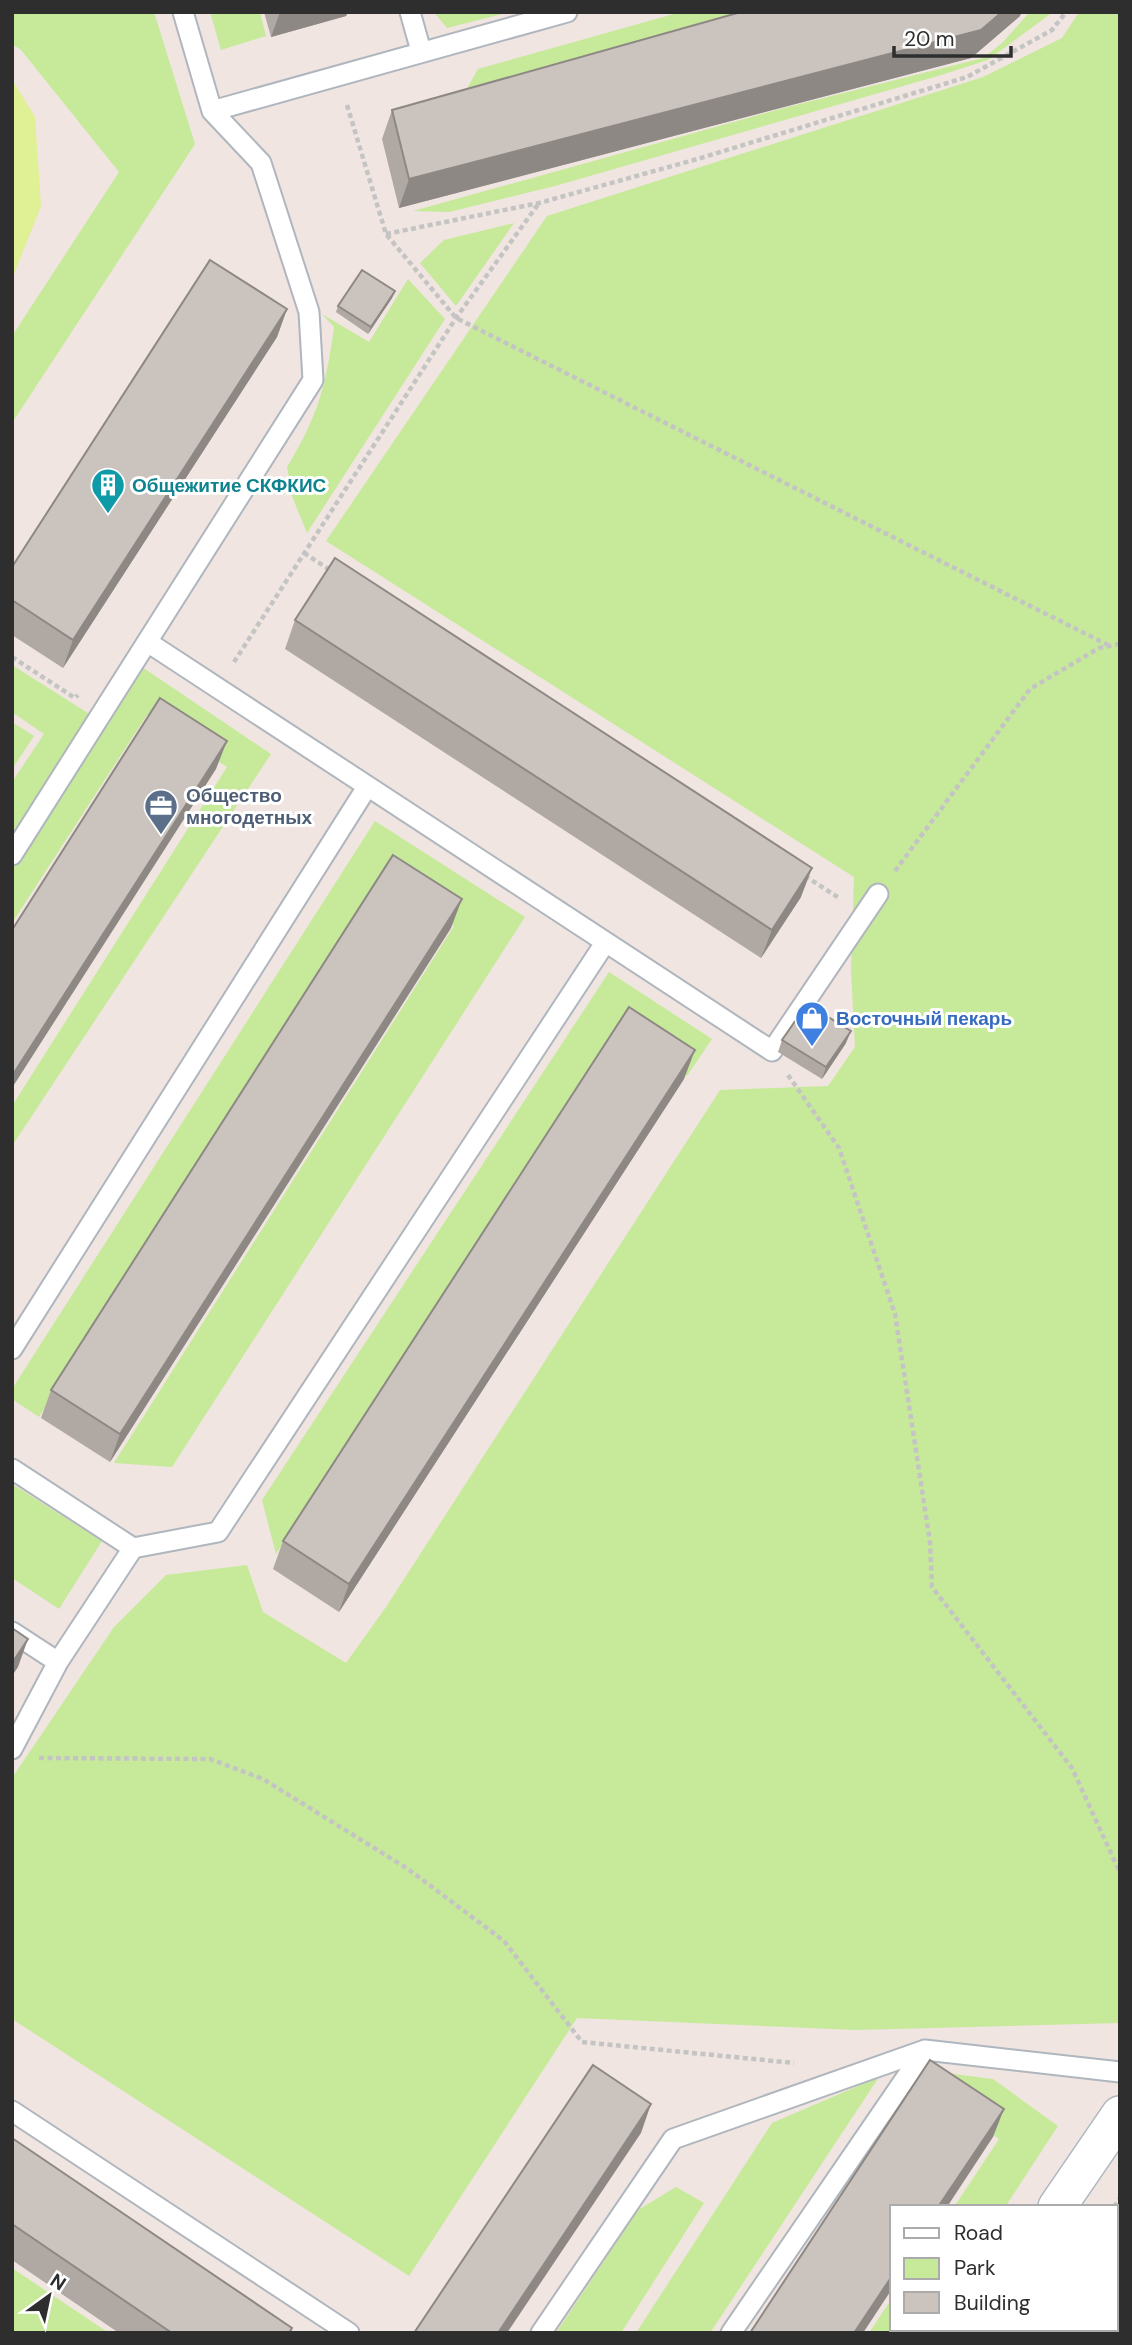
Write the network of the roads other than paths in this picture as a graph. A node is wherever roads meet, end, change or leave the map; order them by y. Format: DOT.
graph roads {
  1 [pos="183,12"];
  2 [pos="410,12"];
  3 [pos="567,12"];
  4 [pos="421,51"];
  5 [pos="212,111"];
  6 [pos="149,643"];
  7 [pos="367,787"];
  8 [pos="12,855"];
  9 [pos="878,894"];
  10 [pos="605,943"];
  11 [pos="12,1349"];
  12 [pos="12,1469"];
  13 [pos="133,1548"];
  14 [pos="12,1632"];
  15 [pos="58,1662"];
  16 [pos="19,1754"];
  17 [pos="925,2050"];
  18 [pos="1120,2072"];
  19 [pos="12,2111"];
  20 [pos="1120,2115"];
  21 [pos="1058,2205"];
  22 [pos="349,2333"];
  23 [pos="541,2333"];
  24 [pos="731,2333"];
  1 -- 5 [label="lane"];
  2 -- 4 [label="lane"];
  3 -- 4 [label="lane"];
  4 -- 5 [label="lane"];
  5 -- 6 [label="lane"];
  6 -- 7 [label="lane"];
  6 -- 8 [label="lane"];
  7 -- 10 [label="lane"];
  7 -- 11 [label="lane"];
  9 -- 10 [label="lane"];
  10 -- 13 [label="lane"];
  12 -- 13 [label="lane"];
  13 -- 15 [label="lane"];
  14 -- 15 [label="lane"];
  15 -- 16 [label="lane"];
  17 -- 18 [label="lane"];
  17 -- 23 [label="lane"];
  17 -- 24 [label="lane"];
  19 -- 22 [label="lane"];
  20 -- 21 [label="street"];
}
